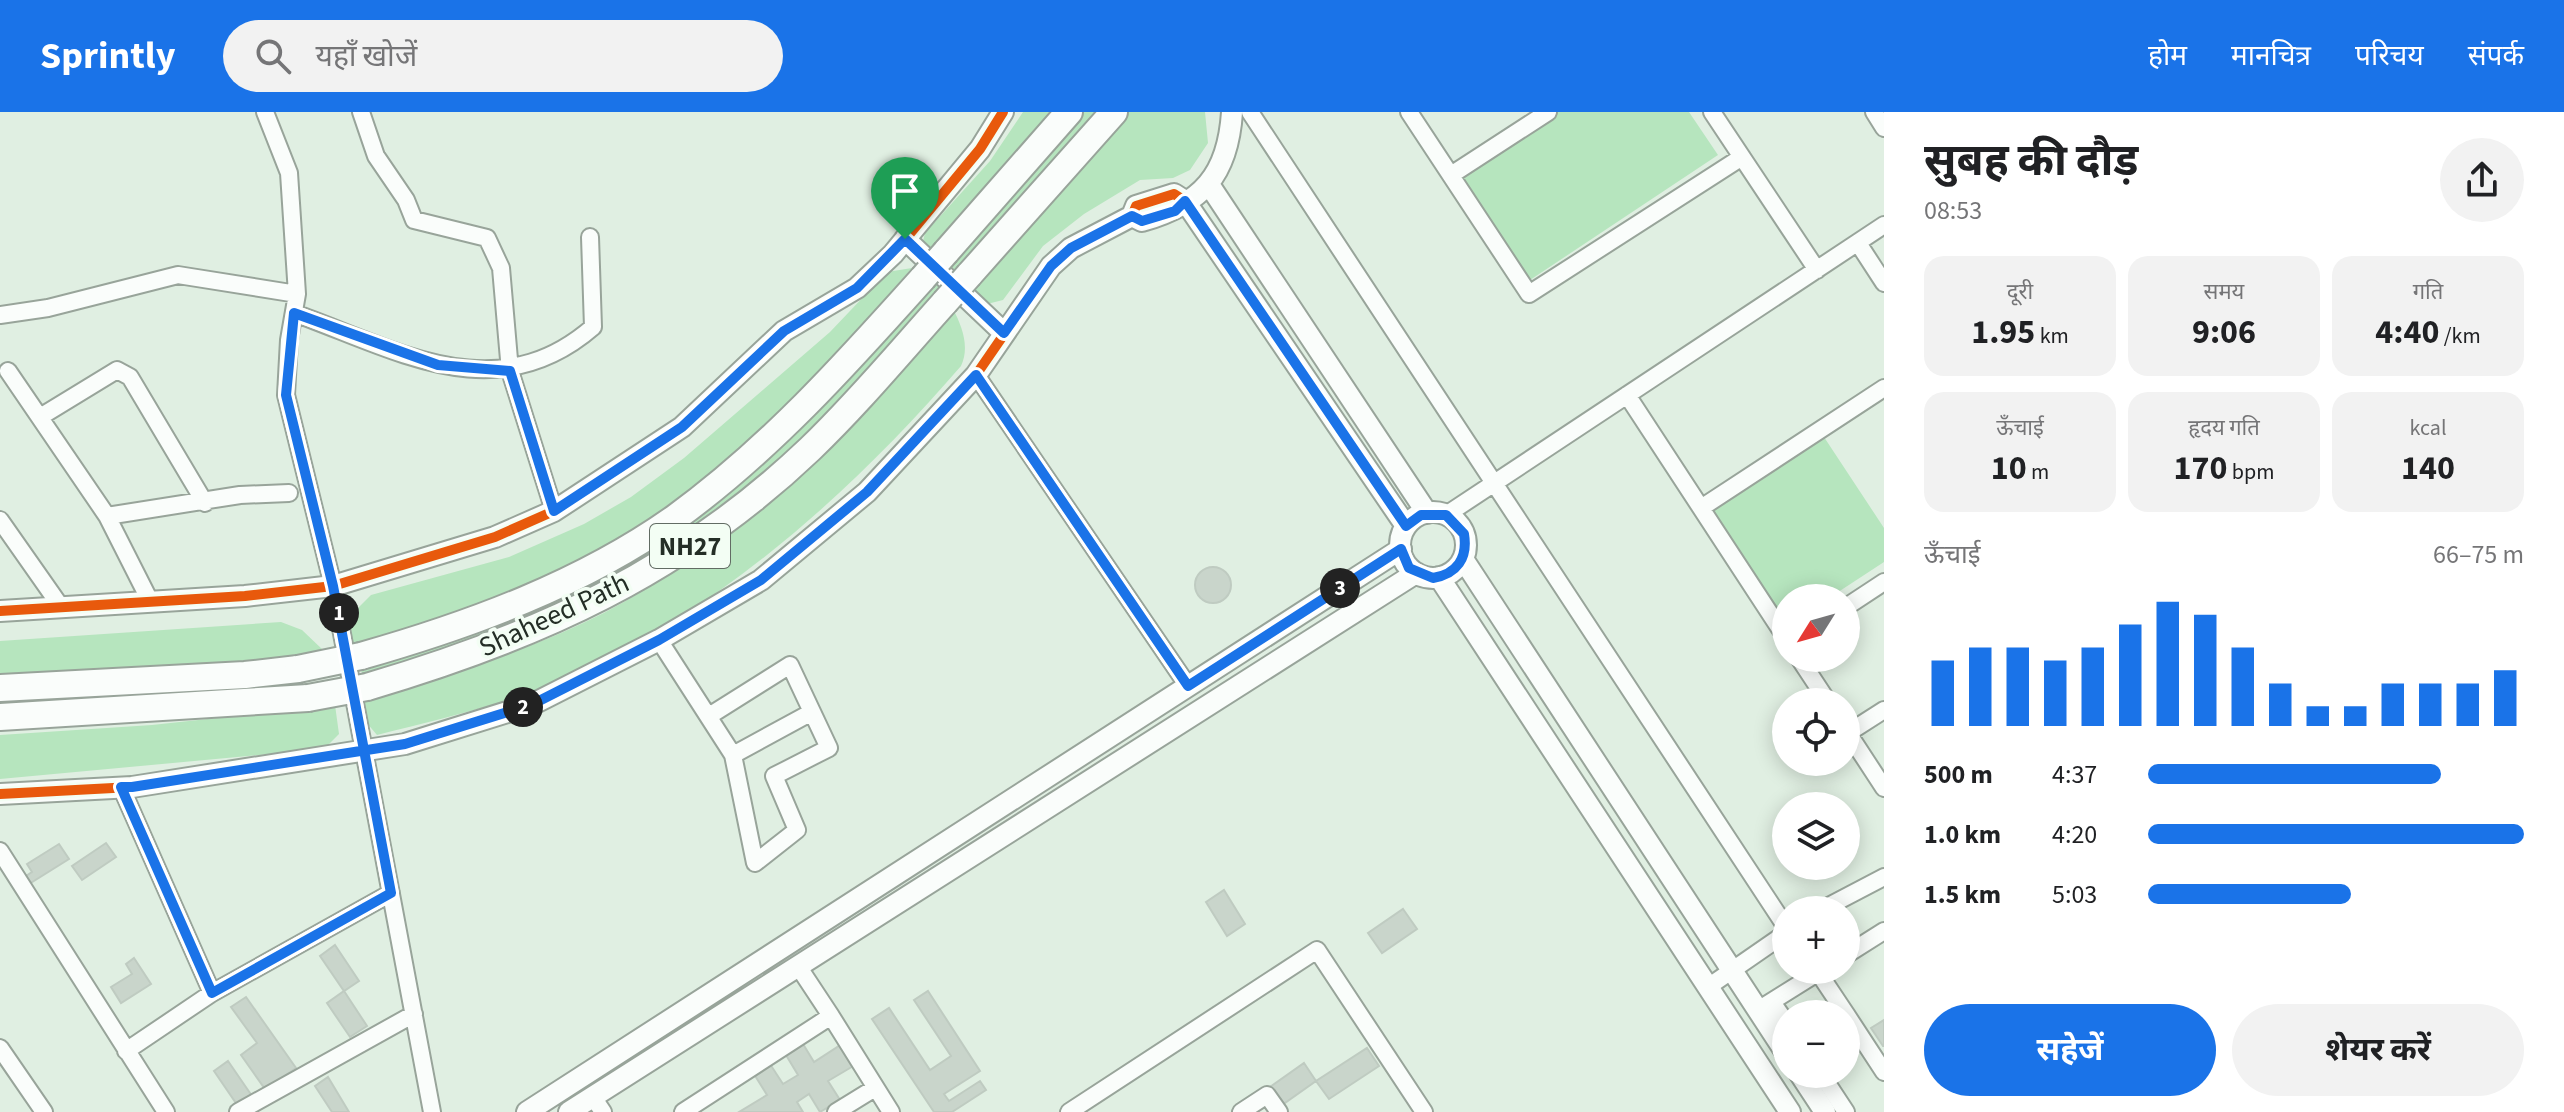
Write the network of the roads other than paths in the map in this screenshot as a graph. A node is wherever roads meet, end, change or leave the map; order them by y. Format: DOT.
graph roads {
  1 [pos="265,112"];
  2 [pos="361,112"];
  3 [pos="1003,112"];
  4 [pos="1069,112"];
  5 [pos="1114,112"];
  6 [pos="1232,112"];
  7 [pos="1250,112"];
  8 [pos="1409,112"];
  9 [pos="1548,112"];
  10 [pos="1712,112"];
  11 [pos="1874,112"];
  12 [pos="1884,128"];
  13 [pos="1742,157"];
  14 [pos="1451,175"];
  15 [pos="1210,186"];
  16 [pos="1185,201"];
  17 [pos="1884,225"];
  18 [pos="590,237"];
  19 [pos="905,239"];
  20 [pos="1858,243"];
  21 [pos="1817,270"];
  22 [pos="1884,283"];
  23 [pos="297,294"];
  24 [pos="294,313"];
  25 [pos="0,315"];
  26 [pos="1004,333"];
  27 [pos="8,371"];
  28 [pos="510,371"];
  29 [pos="976,375"];
  30 [pos="1884,388"];
  31 [pos="1627,395"];
  32 [pos="40,417"];
  33 [pos="1494,484"];
  34 [pos="289,493"];
  35 [pos="205,503"];
  36 [pos="1701,508"];
  37 [pos="554,511"];
  38 [pos="1436,514"];
  39 [pos="107,516"];
  40 [pos="0,520"];
  41 [pos="1406,526"];
  42 [pos="1401,549"];
  43 [pos="1463,559"];
  44 [pos="1416,573"];
  45 [pos="1439,577"];
  46 [pos="1884,582"];
  47 [pos="333,586"];
  48 [pos="1860,598"];
  49 [pos="150,601"];
  50 [pos="61,607"];
  51 [pos="0,611"];
  52 [pos="1772,617"];
  53 [pos="659,640"];
  54 [pos="1188,686"];
  55 [pos="0,688"];
  56 [pos="1884,710"];
  57 [pos="812,712"];
  58 [pos="709,716"];
  59 [pos="0,717"];
  60 [pos="1860,724"];
  61 [pos="364,750"];
  62 [pos="1860,752"];
  63 [pos="733,755"];
  64 [pos="121,787"];
  65 [pos="1884,788"];
  66 [pos="0,794"];
  67 [pos="0,851"];
  68 [pos="1884,877"];
  69 [pos="391,893"];
  70 [pos="1848,896"];
  71 [pos="1772,909"];
  72 [pos="1884,931"];
  73 [pos="1772,940"];
  74 [pos="1860,946"];
  75 [pos="798,966"];
  76 [pos="1732,970"];
  77 [pos="1800,984"];
  78 [pos="1708,987"];
  79 [pos="212,993"];
  80 [pos="1765,1006"];
  81 [pos="1772,1011"];
  82 [pos="414,1014"];
  83 [pos="831,1016"];
  84 [pos="1772,1022"];
  85 [pos="1860,1035"];
  86 [pos="0,1048"];
  87 [pos="126,1051"];
  88 [pos="1884,1072"];
  89 [pos="875,1088"];
  90 [pos="1809,1088"];
  91 [pos="1830,1088"];
  92 [pos="598,1104"];
  93 [pos="536,1109"];
  94 [pos="44,1112"];
  95 [pos="166,1112"];
  96 [pos="238,1112"];
  97 [pos="432,1112"];
  98 [pos="569,1112"];
  99 [pos="683,1112"];
  100 [pos="836,1112"];
  101 [pos="891,1112"];
  102 [pos="1069,1112"];
  103 [pos="1241,1112"];
  104 [pos="1279,1112"];
  105 [pos="1424,1112"];
  106 [pos="1790,1112"];
  107 [pos="1825,1112"];
  108 [pos="1846,1112"];
  1 -- 23 [label="street"];
  2 -- 28 [label="street"];
  3 -- 19 [label="street"];
  4 -- 55 [label="highway, Shaheed Path / NH27, bridge"];
  5 -- 59 [label="highway, Shaheed Path / NH27, bridge"];
  6 -- 15 [label="street"];
  7 -- 33 [label="street"];
  8 -- 14 [label="street"];
  9 -- 14 [label="street"];
  10 -- 13 [label="street"];
  11 -- 12 [label="street"];
  13 -- 14 [label="street"];
  13 -- 21 [label="street"];
  15 -- 16 [label="street"];
  15 -- 38 [label="street"];
  16 -- 26 [label="street"];
  16 -- 41 [label="street"];
  17 -- 20 [label="street"];
  18 -- 28 [label="street"];
  19 -- 26 [label="street"];
  19 -- 37 [label="street"];
  20 -- 21 [label="street"];
  20 -- 22 [label="street"];
  21 -- 31 [label="street"];
  23 -- 24 [label="street"];
  23 -- 25 [label="street"];
  24 -- 28 [label="street"];
  24 -- 47 [label="street"];
  26 -- 29 [label="street"];
  27 -- 32 [label="street"];
  28 -- 37 [label="street"];
  29 -- 53 [label="street"];
  29 -- 54 [label="street"];
  30 -- 36 [label="street"];
  31 -- 33 [label="street"];
  31 -- 36 [label="street"];
  32 -- 35 [label="street"];
  32 -- 39 [label="street"];
  33 -- 38 [label="street"];
  33 -- 71 [label="street"];
  34 -- 35 [label="street"];
  35 -- 39 [label="street"];
  36 -- 52 [label="street"];
  37 -- 47 [label="street"];
  38 -- 41 [label="street"];
  38 -- 43 [label="street"];
  39 -- 49 [label="street"];
  40 -- 50 [label="street"];
  41 -- 42 [label="street"];
  42 -- 44 [label="street"];
  42 -- 54 [label="street"];
  43 -- 45 [label="street"];
  43 -- 76 [label="street"];
  44 -- 45 [label="street"];
  44 -- 75 [label="street"];
  45 -- 78 [label="street"];
  46 -- 48 [label="street"];
  47 -- 49 [label="street"];
  47 -- 61 [label="street"];
  49 -- 50 [label="street"];
  50 -- 51 [label="street"];
  53 -- 58 [label="street"];
  53 -- 61 [label="street"];
  54 -- 93 [label="street"];
  56 -- 60 [label="street"];
  57 -- 58 [label="street"];
  57 -- 63 [label="street"];
  57 -- 63 [label="street"];
  58 -- 63 [label="street"];
  61 -- 64 [label="street"];
  61 -- 69 [label="street"];
  62 -- 65 [label="street"];
  64 -- 66 [label="street"];
  64 -- 79 [label="street"];
  67 -- 87 [label="street"];
  68 -- 70 [label="street"];
  69 -- 79 [label="street"];
  69 -- 82 [label="street"];
  72 -- 74 [label="street"];
  73 -- 76 [label="street"];
  75 -- 83 [label="street"];
  75 -- 92 [label="street"];
  76 -- 78 [label="street"];
  76 -- 80 [label="street"];
  77 -- 80 [label="street"];
  78 -- 106 [label="street"];
  79 -- 87 [label="street"];
  80 -- 81 [label="street"];
  80 -- 84 [label="street"];
  82 -- 96 [label="street"];
  82 -- 97 [label="street"];
  83 -- 89 [label="street"];
  83 -- 99 [label="street"];
  85 -- 88 [label="street"];
  86 -- 94 [label="street"];
  87 -- 95 [label="street"];
  89 -- 100 [label="street"];
  89 -- 101 [label="street"];
  90 -- 107 [label="street"];
  91 -- 108 [label="street"];
  92 -- 98 [label="street"];
  102 -- 105 [label="street"];
  103 -- 104 [label="street"];
}
